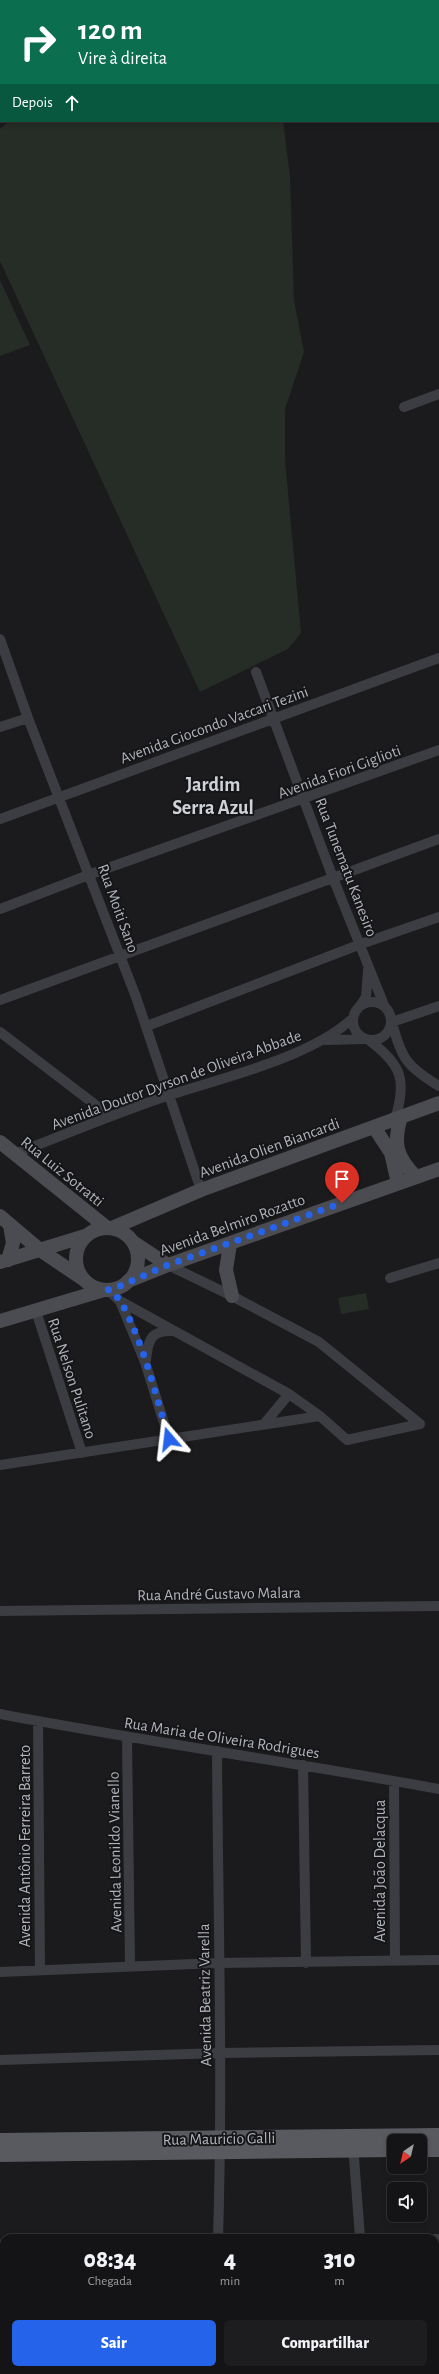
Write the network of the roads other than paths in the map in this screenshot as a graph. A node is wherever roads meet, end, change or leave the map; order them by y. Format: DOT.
graph roads {
  1 [pos="439,394"];
  2 [pos="404,407"];
  3 [pos="0,639"];
  4 [pos="439,658"];
  5 [pos="256,672"];
  6 [pos="28,718"];
  7 [pos="274,719"];
  8 [pos="0,726"];
  9 [pos="439,750"];
  10 [pos="60,796"];
  11 [pos="304,800"];
  12 [pos="0,819"];
  13 [pos="439,839"];
  14 [pos="90,874"];
  15 [pos="333,878"];
  16 [pos="0,909"];
  17 [pos="439,917"];
  18 [pos="361,944"];
  19 [pos="120,956"];
  20 [pos="367,960"];
  21 [pos="0,1000"];
  22 [pos="384,1005"];
  23 [pos="359,1006"];
  24 [pos="439,1006"];
  25 [pos="353,1018"];
  26 [pos="392,1022"];
  27 [pos="147,1026"];
  28 [pos="0,1032"];
  29 [pos="324,1040"];
  30 [pos="367,1040"];
  31 [pos="439,1086"];
  32 [pos="170,1095"];
  33 [pos="439,1103"];
  34 [pos="110,1116"];
  35 [pos="398,1118"];
  36 [pos="374,1127"];
  37 [pos="0,1142"];
  38 [pos="15,1154"];
  39 [pos="439,1169"];
  40 [pos="416,1177"];
  41 [pos="398,1183"];
  42 [pos="201,1190"];
  43 [pos="5,1220"];
  44 [pos="109,1227"];
  45 [pos="85,1236"];
  46 [pos="133,1242"];
  47 [pos="230,1244"];
  48 [pos="40,1250"];
  49 [pos="4,1261"];
  50 [pos="439,1263"];
  51 [pos="168,1265"];
  52 [pos="390,1278"];
  53 [pos="83,1279"];
  54 [pos="128,1281"];
  55 [pos="106,1290"];
  56 [pos="232,1296"];
  57 [pos="120,1301"];
  58 [pos="36,1311"];
  59 [pos="0,1321"];
  60 [pos="175,1331"];
  61 [pos="146,1362"];
  62 [pos="289,1394"];
  63 [pos="320,1416"];
  64 [pos="264,1424"];
  65 [pos="169,1439"];
  66 [pos="82,1453"];
  67 [pos="0,1465"];
  68 [pos="439,1606"];
  69 [pos="0,1611"];
  70 [pos="0,1714"];
  71 [pos="38,1721"];
  72 [pos="127,1738"];
  73 [pos="217,1751"];
  74 [pos="303,1765"];
  75 [pos="394,1781"];
  76 [pos="439,1789"];
  77 [pos="395,1960"];
  78 [pos="439,1960"];
  79 [pos="218,1963"];
  80 [pos="306,1963"];
  81 [pos="130,1965"];
  82 [pos="40,1970"];
  83 [pos="0,1972"];
  84 [pos="439,2050"];
  85 [pos="220,2054"];
  86 [pos="0,2060"];
  87 [pos="439,2136"];
  88 [pos="0,2141"];
  89 [pos="353,2143"];
  90 [pos="220,2145"];
  91 [pos="387,2148"];
  92 [pos="427,2149"];
  93 [pos="439,2149"];
  94 [pos="0,2154"];
  95 [pos="218,2234"];
  96 [pos="360,2234"];
  1 -- 2 [label="street"];
  3 -- 6 [label="street, Rua Moiti Sano"];
  4 -- 7 [label="street, Avenida Giocondo Vaccari Tezini"];
  5 -- 7 [label="street, Rua Tunematu Kanesiro"];
  6 -- 8 [label="street"];
  6 -- 10 [label="street, Rua Moiti Sano"];
  7 -- 10 [label="street, Avenida Giocondo Vaccari Tezini"];
  7 -- 11 [label="street, Rua Tunematu Kanesiro"];
  9 -- 11 [label="street, Avenida Fiori Giglioti"];
  10 -- 12 [label="street, Avenida Giocondo Vaccari Tezini"];
  10 -- 14 [label="street, Rua Moiti Sano"];
  11 -- 14 [label="street, Avenida Fiori Giglioti"];
  11 -- 15 [label="street, Rua Tunematu Kanesiro"];
  13 -- 15 [label="street"];
  14 -- 16 [label="street, Avenida Fiori Giglioti"];
  14 -- 19 [label="street, Rua Moiti Sano"];
  15 -- 18 [label="street, Rua Tunematu Kanesiro"];
  15 -- 19 [label="street"];
  17 -- 18 [label="street"];
  18 -- 20 [label="street, Rua Tunematu Kanesiro"];
  18 -- 27 [label="street"];
  19 -- 21 [label="street"];
  19 -- 27 [label="street, Rua Moiti Sano"];
  20 -- 22 [label="street, Rua Tunematu Kanesiro"];
  20 -- 23 [label="street, Rua Tunematu Kanesiro"];
  22 -- 23 [label="street"];
  22 -- 26 [label="street"];
  23 -- 25 [label="street"];
  24 -- 26 [label="street"];
  25 -- 29 [label="street, Avenida Doutor Dyrson de Oliveira Abbade"];
  25 -- 30 [label="street"];
  26 -- 30 [label="street"];
  26 -- 31 [label="street"];
  27 -- 32 [label="street, Rua Moiti Sano"];
  28 -- 34 [label="street"];
  29 -- 30 [label="street, Avenida Doutor Dyrson de Oliveira Abbade"];
  29 -- 32 [label="street, Avenida Doutor Dyrson de Oliveira Abbade"];
  30 -- 35 [label="street"];
  32 -- 34 [label="street, Avenida Doutor Dyrson de Oliveira Abbade"];
  32 -- 42 [label="street, Rua Moiti Sano"];
  33 -- 35 [label="street, Avenida Olien Biancardi"];
  34 -- 38 [label="street, Avenida Doutor Dyrson de Oliveira Abbade"];
  35 -- 36 [label="street, Avenida Olien Biancardi"];
  35 -- 40 [label="street"];
  36 -- 41 [label="street"];
  36 -- 42 [label="street, Avenida Olien Biancardi"];
  37 -- 38 [label="street, Rua Luiz Sotratti"];
  38 -- 44 [label="street, Rua Luiz Sotratti"];
  39 -- 40 [label="street, Avenida Belmiro Rozatto"];
  40 -- 41 [label="street, Avenida Belmiro Rozatto"];
  41 -- 47 [label="street, Avenida Belmiro Rozatto"];
  42 -- 44 [label="street, Avenida Olien Biancardi"];
  43 -- 48 [label="street"];
  43 -- 49 [label="street"];
  44 -- 45 [label="street"];
  44 -- 46 [label="street"];
  45 -- 48 [label="street"];
  45 -- 53 [label="street"];
  46 -- 51 [label="street"];
  46 -- 54 [label="street"];
  47 -- 51 [label="street, Avenida Belmiro Rozatto"];
  47 -- 56 [label="street"];
  48 -- 49 [label="street"];
  48 -- 53 [label="street"];
  50 -- 52 [label="street"];
  51 -- 54 [label="street, Avenida Belmiro Rozatto"];
  51 -- 56 [label="street"];
  53 -- 55 [label="street"];
  54 -- 55 [label="street"];
  55 -- 57 [label="street"];
  55 -- 58 [label="street"];
  56 -- 63 [label="street"];
  57 -- 60 [label="street"];
  57 -- 61 [label="street"];
  58 -- 59 [label="street"];
  58 -- 66 [label="street, Rua Nelson Pulitano"];
  60 -- 61 [label="street"];
  60 -- 62 [label="street"];
  61 -- 65 [label="street"];
  62 -- 63 [label="street"];
  62 -- 64 [label="street"];
  63 -- 64 [label="street"];
  64 -- 65 [label="street"];
  65 -- 66 [label="street"];
  66 -- 67 [label="street"];
  68 -- 69 [label="street, Rua André Gustavo Malara"];
  70 -- 71 [label="street, Rua Maria de Oliveira Rodrigues"];
  71 -- 72 [label="street, Rua Maria de Oliveira Rodrigues"];
  71 -- 82 [label="street, Avenida Antônio Ferreira Barreto"];
  72 -- 73 [label="street, Rua Maria de Oliveira Rodrigues"];
  72 -- 81 [label="street, Avenida Leonildo Vianello"];
  73 -- 74 [label="street, Rua Maria de Oliveira Rodrigues"];
  73 -- 79 [label="street, Avenida Beatriz Varella"];
  74 -- 75 [label="street, Rua Maria de Oliveira Rodrigues"];
  74 -- 80 [label="street"];
  75 -- 76 [label="street, Rua Maria de Oliveira Rodrigues"];
  75 -- 77 [label="street, Avenida João Delacqua"];
  77 -- 78 [label="street"];
  77 -- 80 [label="street"];
  79 -- 80 [label="street"];
  79 -- 81 [label="street"];
  79 -- 85 [label="street, Avenida Beatriz Varella"];
  81 -- 82 [label="street"];
  82 -- 83 [label="street"];
  84 -- 85 [label="street"];
  85 -- 86 [label="street"];
  85 -- 90 [label="street, Avenida Beatriz Varella"];
  87 -- 89 [label="main road, Rua Mauricio Galli"];
  88 -- 90 [label="main road, Rua Mauricio Galli"];
  89 -- 90 [label="main road, Rua Mauricio Galli"];
  89 -- 91 [label="main road, Rua Mauricio Galli"];
  89 -- 96 [label="street"];
  90 -- 94 [label="main road, Rua Mauricio Galli"];
  90 -- 95 [label="street, Avenida Beatriz Varella"];
  92 -- 93 [label="main road"];
}
